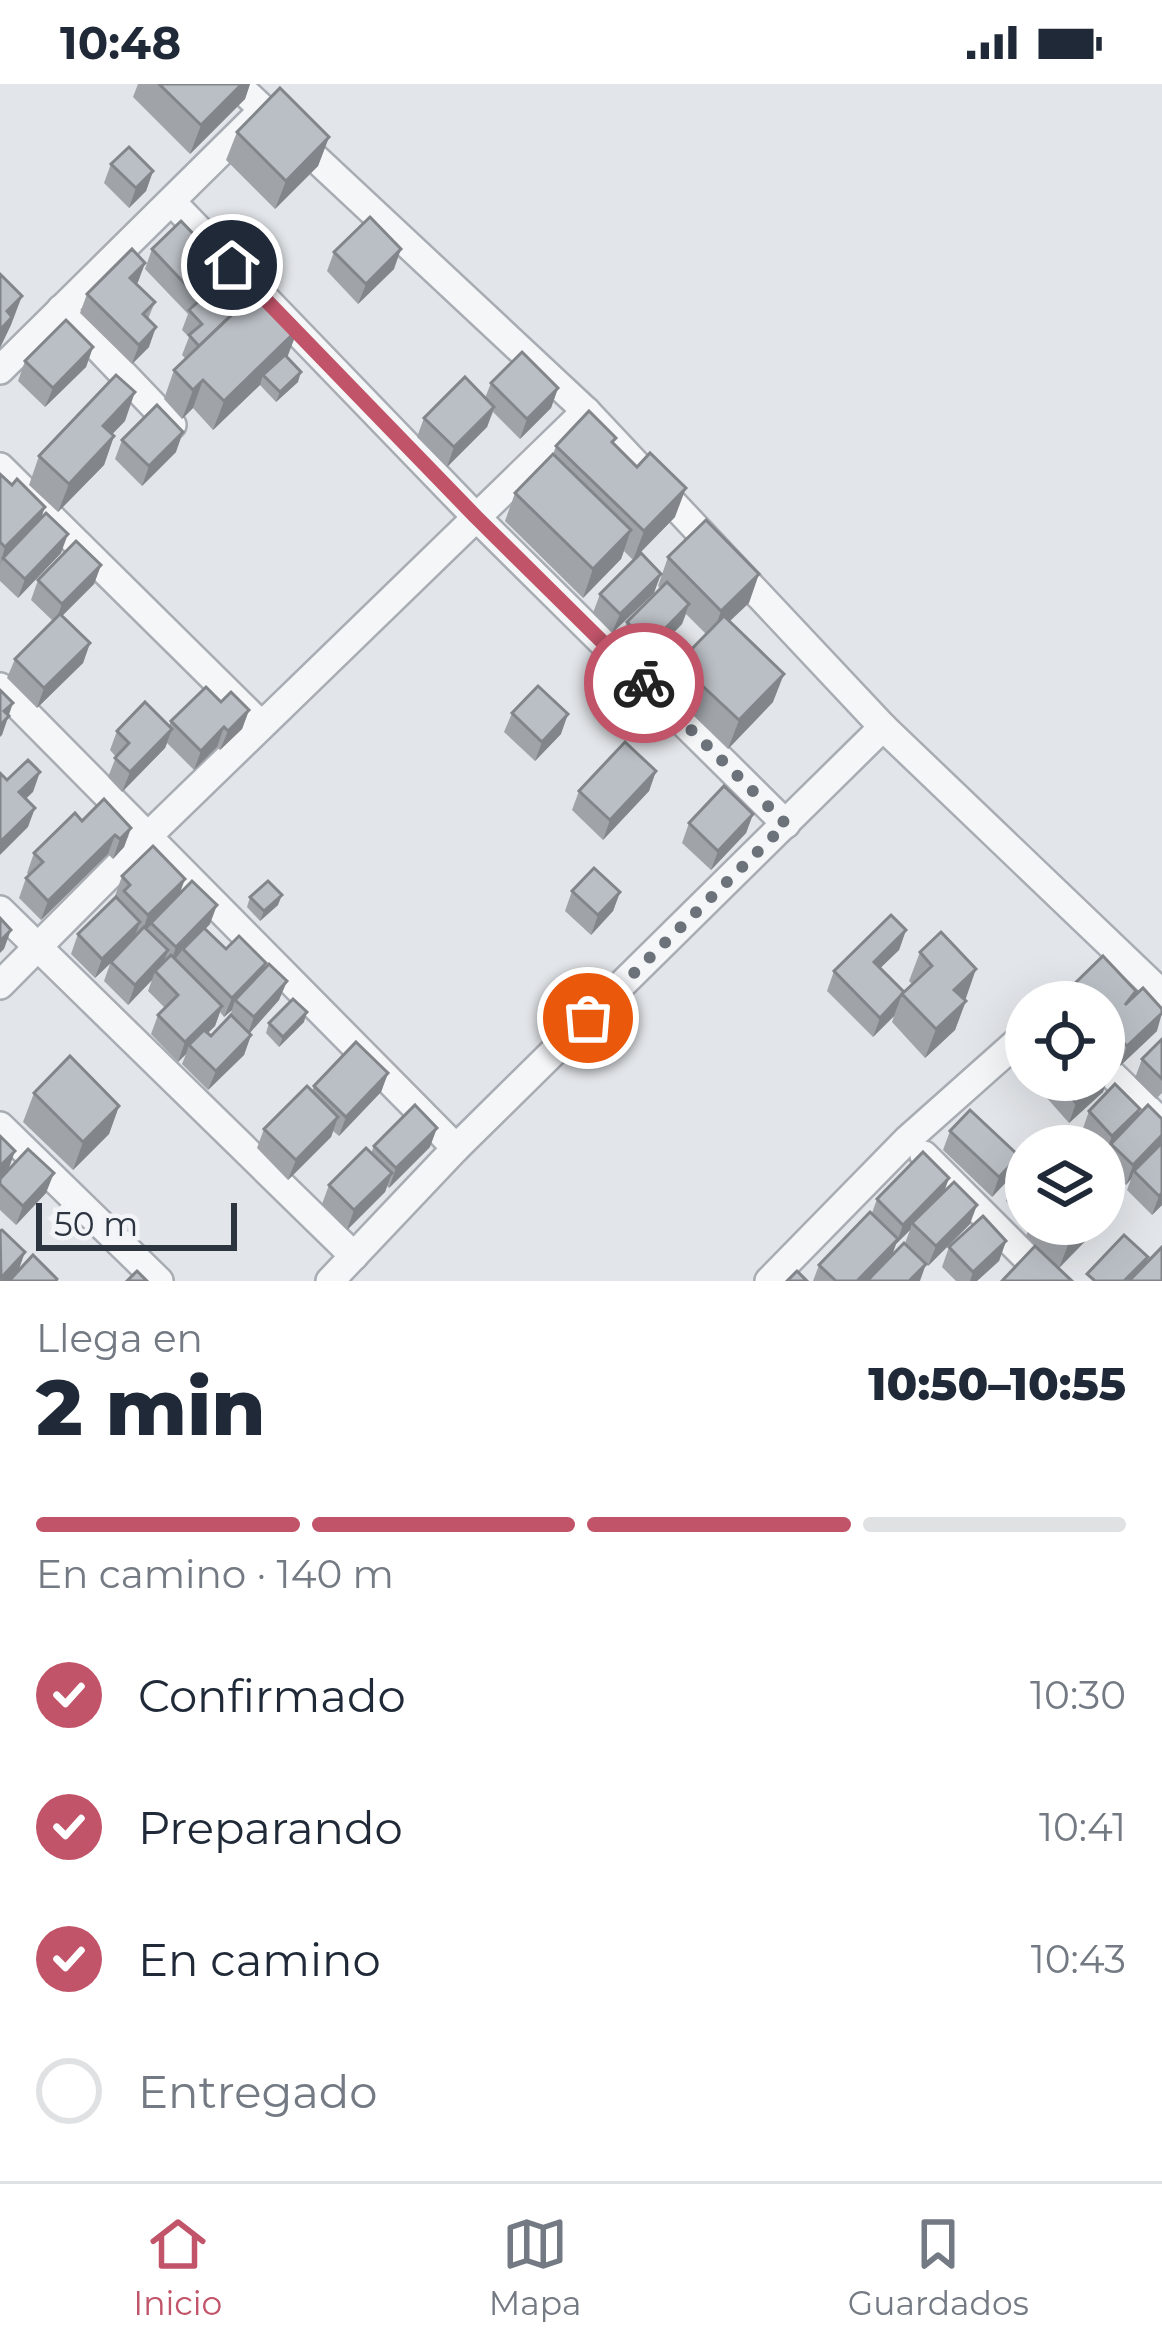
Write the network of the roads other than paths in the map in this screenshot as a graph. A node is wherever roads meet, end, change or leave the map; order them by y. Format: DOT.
graph roads {
  1 [pos="236,84"];
  2 [pos="264,109"];
  3 [pos="172,202"];
  4 [pos="61,309"];
  5 [pos="0,370"];
  6 [pos="586,411"];
  7 [pos="172,424"];
  8 [pos="0,466"];
  9 [pos="476,517"];
  10 [pos="0,686"];
  11 [pos="261,725"];
  12 [pos="884,727"];
  13 [pos="786,824"];
  14 [pos="148,836"];
  15 [pos="0,910"];
  16 [pos="38,948"];
  17 [pos="0,986"];
  18 [pos="1162,994"];
  19 [pos="1005,1053"];
  20 [pos="1125,1087"];
  21 [pos="1162,1123"];
  22 [pos="0,1126"];
  23 [pos="908,1139"];
  24 [pos="456,1148"];
  25 [pos="354,1256"];
  26 [pos="780,1278"];
  27 [pos="159,1281"];
  28 [pos="330,1281"];
  29 [pos="1050,1281"];
  1 -- 2 [label="street"];
  2 -- 3 [label="street"];
  2 -- 6 [label="street"];
  3 -- 4 [label="street"];
  3 -- 9 [label="street"];
  4 -- 5 [label="street"];
  4 -- 7 [label="street"];
  6 -- 9 [label="street"];
  6 -- 12 [label="street"];
  8 -- 11 [label="street"];
  9 -- 11 [label="street"];
  9 -- 13 [label="street"];
  10 -- 14 [label="street"];
  11 -- 14 [label="street"];
  12 -- 13 [label="street"];
  12 -- 18 [label="street"];
  13 -- 24 [label="street"];
  14 -- 16 [label="street"];
  14 -- 24 [label="street"];
  15 -- 16 [label="street"];
  16 -- 17 [label="street"];
  16 -- 25 [label="street"];
  19 -- 23 [label="street"];
  20 -- 21 [label="street"];
  22 -- 27 [label="street"];
  23 -- 26 [label="street"];
  23 -- 29 [label="street"];
  24 -- 25 [label="street"];
  25 -- 28 [label="street"];
}
